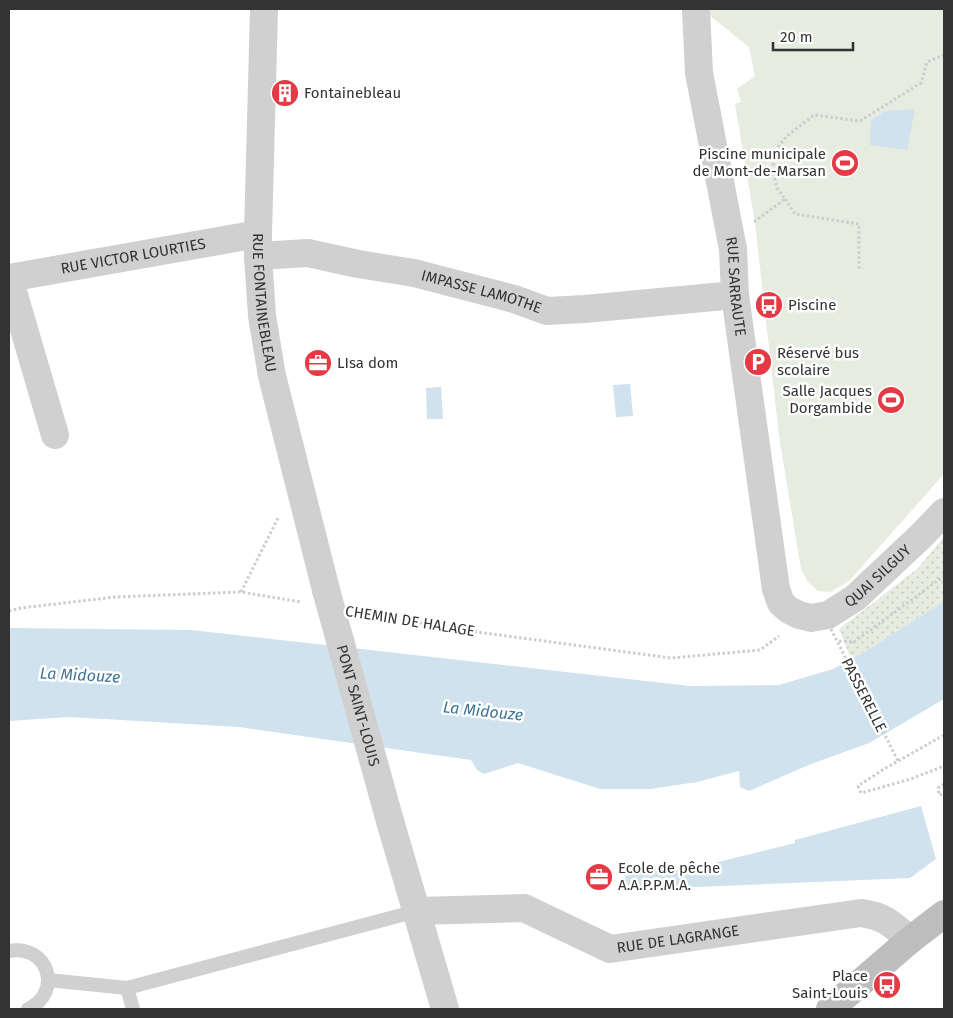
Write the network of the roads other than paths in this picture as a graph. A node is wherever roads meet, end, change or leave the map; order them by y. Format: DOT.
graph roads {
  1 [pos="264,9"];
  2 [pos="696,9"];
  3 [pos="258,245"];
  4 [pos="9,278"];
  5 [pos="735,295"];
  6 [pos="55,435"];
  7 [pos="944,512"];
  8 [pos="316,597"];
  9 [pos="799,616"];
  10 [pos="417,911"];
  11 [pos="944,914"];
  12 [pos="910,940"];
  13 [pos="9,951"];
  14 [pos="48,980"];
  15 [pos="127,988"];
  16 [pos="28,1009"];
  17 [pos="132,1009"];
  18 [pos="445,1009"];
  19 [pos="830,1009"];
  1 -- 3 [label="street, RUE FONTAINEBLEAU"];
  2 -- 5 [label="street, RUE SARRAUTE"];
  3 -- 4 [label="street, RUE VICTOR LOURTIES"];
  3 -- 5 [label="street, IMPASSE LAMOTHE"];
  3 -- 8 [label="street, RUE FONTAINEBLEAU"];
  4 -- 6 [label="street"];
  5 -- 9 [label="street, RUE SARRAUTE"];
  7 -- 9 [label="street, QUAI SILGUY"];
  8 -- 10 [label="street, PONT SAINT-LOUIS, bridge"];
  10 -- 12 [label="street, RUE DE LAGRANGE"];
  10 -- 15 [label="lane"];
  10 -- 18 [label="street, PONT SAINT-LOUIS"];
  11 -- 12 [label="main road"];
  12 -- 19 [label="main road"];
  13 -- 14 [label="lane"];
  14 -- 15 [label="lane"];
  14 -- 16 [label="lane"];
  15 -- 17 [label="lane"];
}
